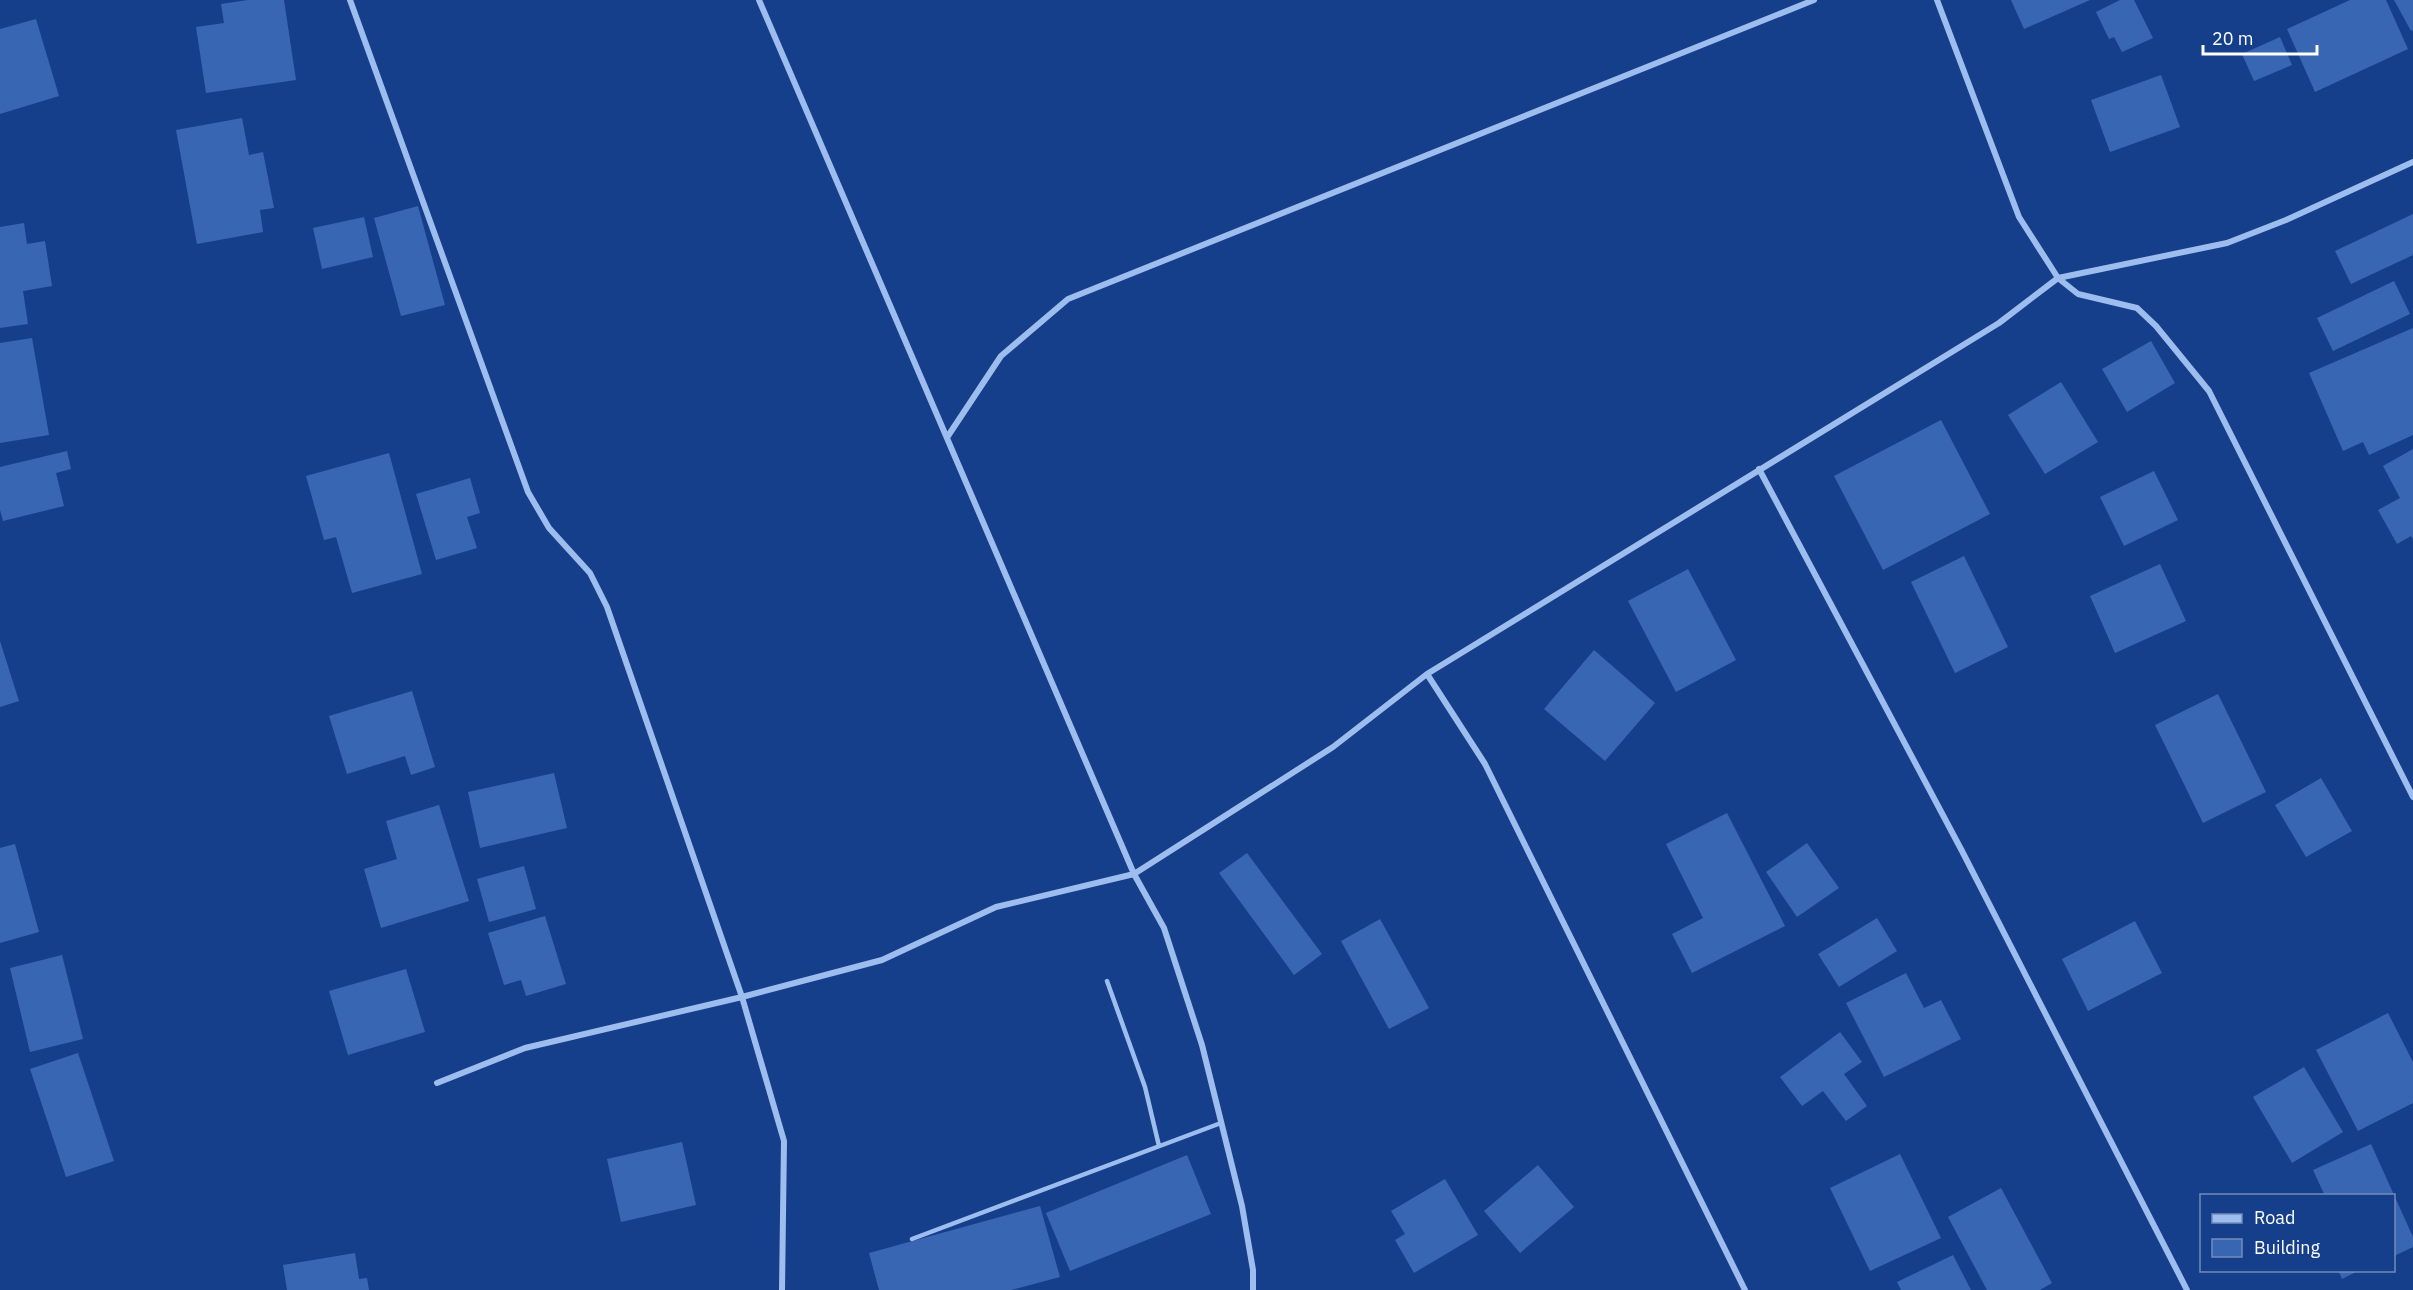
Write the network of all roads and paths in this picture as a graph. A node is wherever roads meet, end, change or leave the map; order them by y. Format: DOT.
graph roads {
  1 [pos="350,0"];
  2 [pos="759,0"];
  3 [pos="1814,0"];
  4 [pos="1937,0"];
  5 [pos="2413,162"];
  6 [pos="2058,278"];
  7 [pos="948,436"];
  8 [pos="1759,469"];
  9 [pos="1427,674"];
  10 [pos="2413,797"];
  11 [pos="1134,874"];
  12 [pos="1107,981"];
  13 [pos="742,997"];
  14 [pos="437,1083"];
  15 [pos="1221,1123"];
  16 [pos="1159,1146"];
  17 [pos="912,1239"];
  18 [pos="782,1290"];
  19 [pos="1253,1290"];
  20 [pos="1745,1290"];
  21 [pos="2187,1290"];
  1 -- 13 [label="street"];
  2 -- 7 [label="street"];
  3 -- 7 [label="street"];
  4 -- 6 [label="street"];
  5 -- 6 [label="street"];
  6 -- 8 [label="street"];
  6 -- 10 [label="street"];
  7 -- 11 [label="street"];
  8 -- 9 [label="street"];
  8 -- 21 [label="street"];
  9 -- 11 [label="street"];
  9 -- 20 [label="street"];
  11 -- 13 [label="street"];
  11 -- 15 [label="street"];
  12 -- 16 [label="lane"];
  13 -- 14 [label="street"];
  13 -- 18 [label="street"];
  15 -- 16 [label="lane"];
  15 -- 19 [label="street"];
  16 -- 17 [label="lane"];
}
